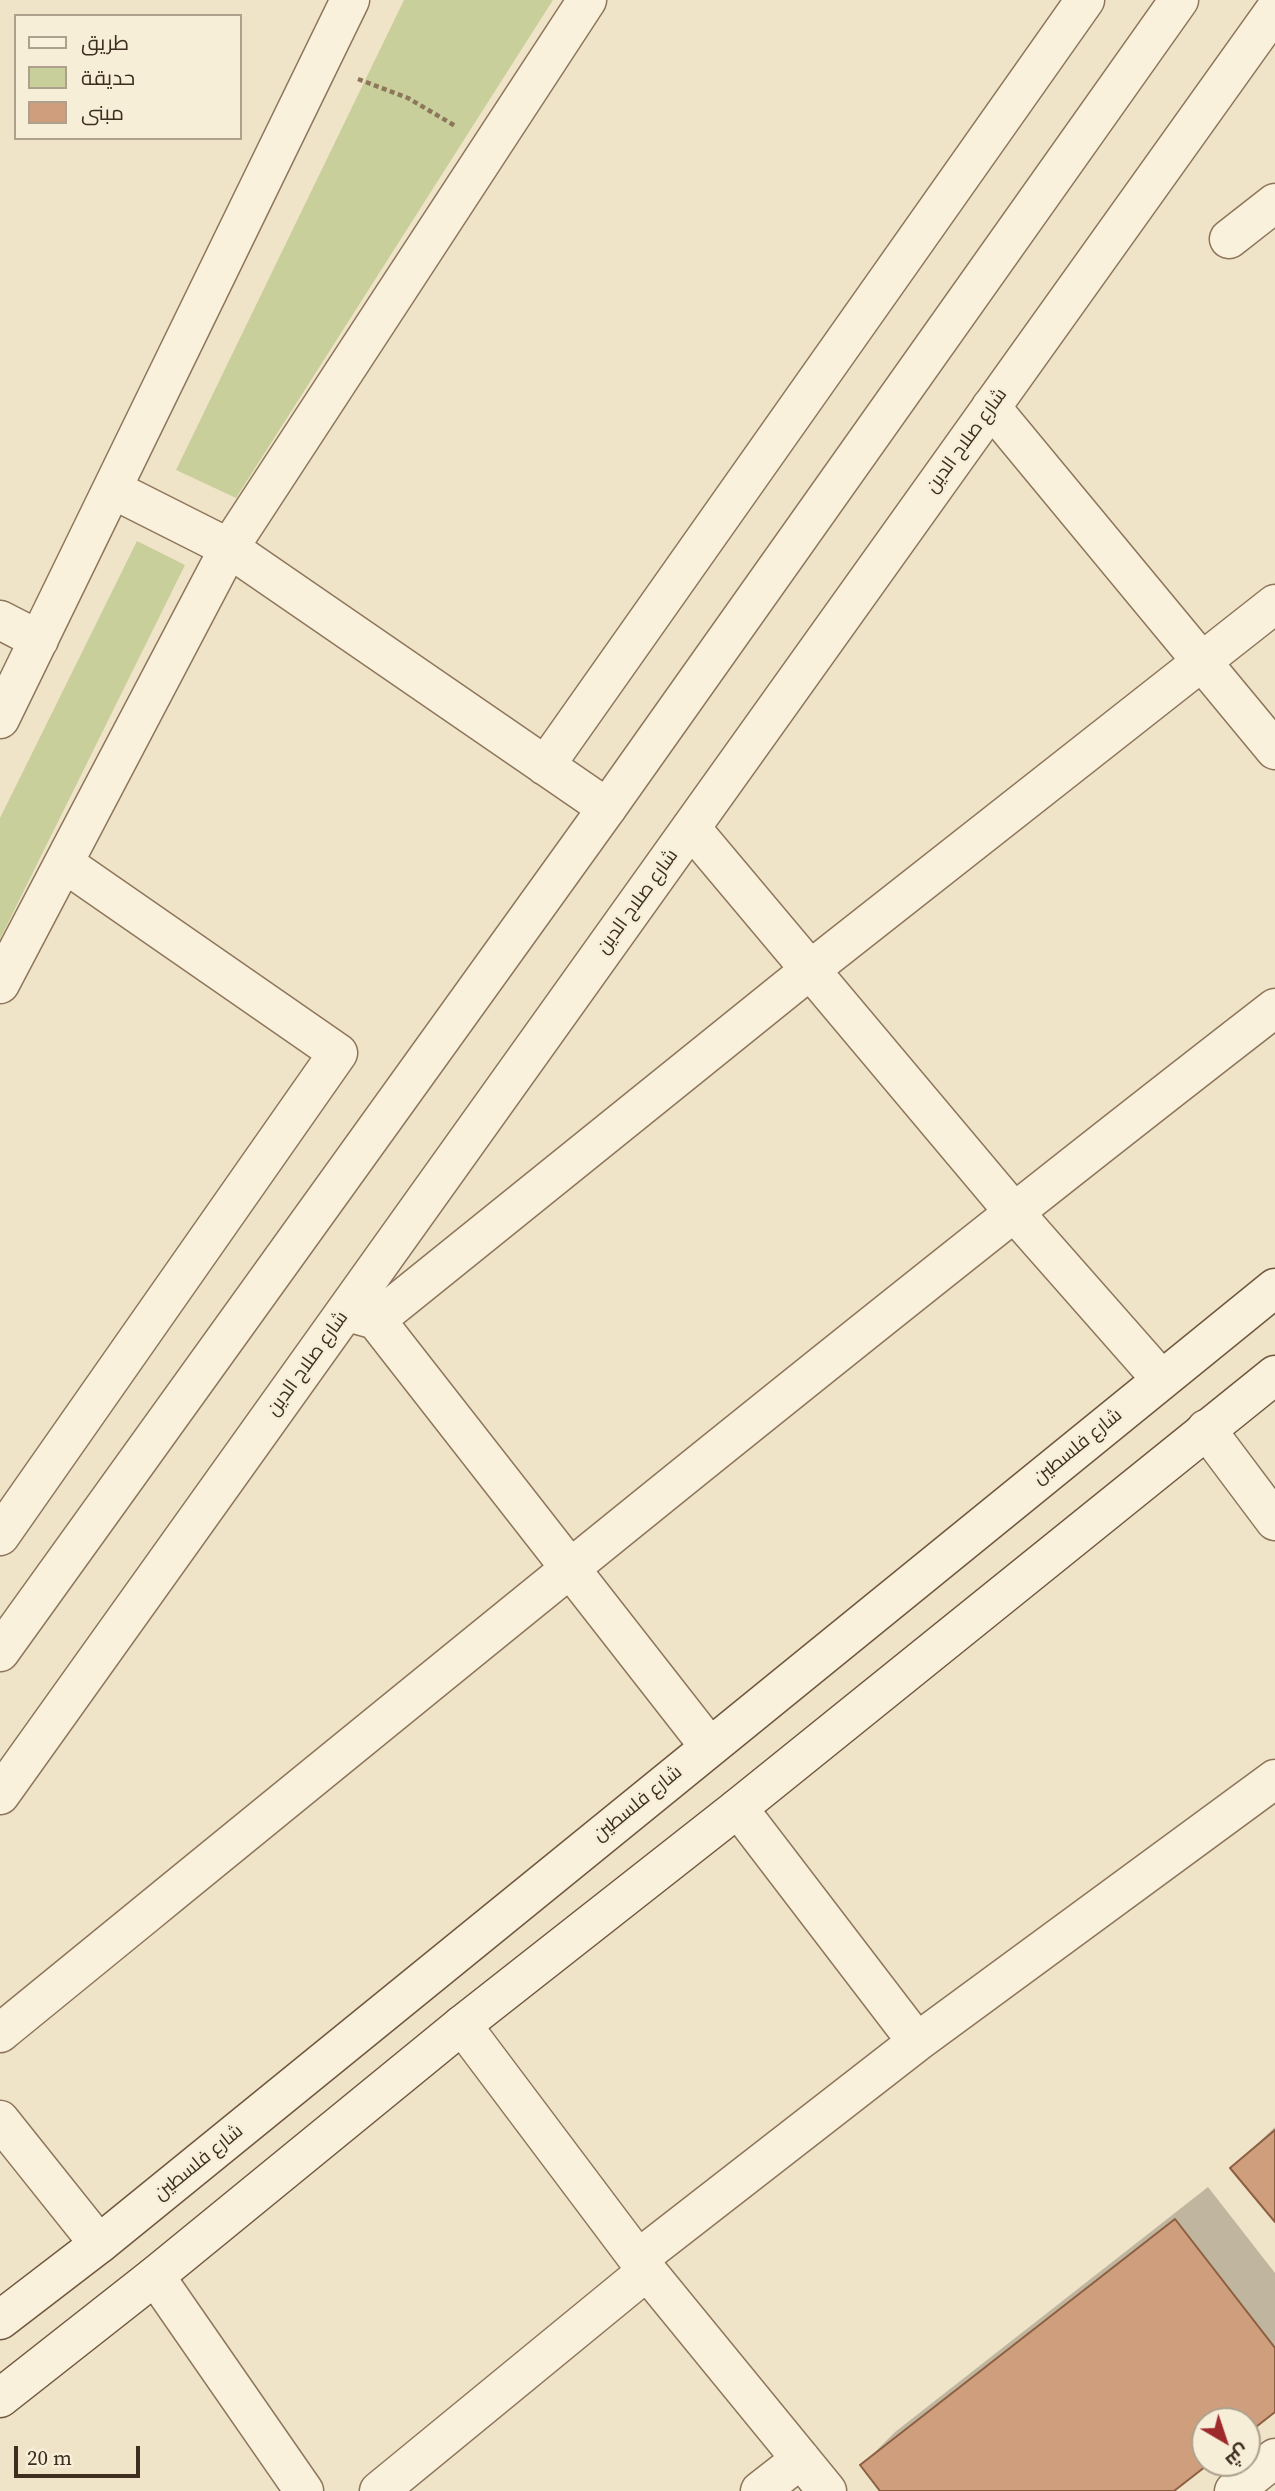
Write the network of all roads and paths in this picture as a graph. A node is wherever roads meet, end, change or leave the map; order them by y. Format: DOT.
graph roads {
  1 [pos="350,0"];
  2 [pos="587,0"];
  3 [pos="1085,0"];
  4 [pos="1180,0"];
  5 [pos="1275,10"];
  6 [pos="319,64"];
  7 [pos="491,146"];
  8 [pos="1275,203"];
  9 [pos="1230,239"];
  10 [pos="991,407"];
  11 [pos="112,489"];
  12 [pos="229,548"];
  13 [pos="1275,604"];
  14 [pos="0,620"];
  15 [pos="39,640"];
  16 [pos="1202,662"];
  17 [pos="0,719"];
  18 [pos="1275,750"];
  19 [pos="545,766"];
  20 [pos="607,808"];
  21 [pos="691,828"];
  22 [pos="64,863"];
  23 [pos="810,970"];
  24 [pos="0,984"];
  25 [pos="1275,1008"];
  26 [pos="1013,1211"];
  27 [pos="1275,1288"];
  28 [pos="361,1316"];
  29 [pos="1275,1375"];
  30 [pos="1161,1379"];
  31 [pos="1206,1429"];
  32 [pos="1275,1521"];
  33 [pos="0,1536"];
  34 [pos="570,1568"];
  35 [pos="0,1652"];
  36 [pos="709,1746"];
  37 [pos="1275,1779"];
  38 [pos="0,1795"];
  39 [pos="738,1808"];
  40 [pos="462,2025"];
  41 [pos="0,2033"];
  42 [pos="917,2042"];
  43 [pos="0,2120"];
  44 [pos="99,2244"];
  45 [pos="643,2265"];
  46 [pos="155,2276"];
  47 [pos="0,2320"];
  48 [pos="0,2398"];
  49 [pos="801,2459"];
  50 [pos="1273,2465"];
  51 [pos="303,2491"];
  52 [pos="379,2491"];
  53 [pos="760,2491"];
  54 [pos="827,2491"];
  55 [pos="1234,2491"];
  1 -- 6 [label="street"];
  2 -- 7 [label="street"];
  3 -- 19 [label="street"];
  4 -- 20 [label="street"];
  5 -- 10 [label="street, شارع صلاح الدين"];
  6 -- 7 [label="path"];
  6 -- 11 [label="street"];
  7 -- 12 [label="street"];
  8 -- 9 [label="street"];
  10 -- 16 [label="street"];
  10 -- 21 [label="street, شارع صلاح الدين"];
  11 -- 12 [label="street"];
  11 -- 15 [label="street"];
  12 -- 19 [label="street"];
  12 -- 22 [label="street"];
  13 -- 16 [label="street"];
  14 -- 15 [label="street"];
  15 -- 17 [label="street"];
  16 -- 18 [label="street"];
  16 -- 23 [label="street"];
  19 -- 20 [label="street"];
  20 -- 35 [label="street"];
  21 -- 23 [label="street"];
  21 -- 28 [label="street, شارع صلاح الدين"];
  22 -- 24 [label="street"];
  22 -- 33 [label="street"];
  23 -- 26 [label="street"];
  23 -- 28 [label="street"];
  25 -- 26 [label="street"];
  26 -- 30 [label="street"];
  26 -- 34 [label="street"];
  27 -- 30 [label="street, شارع فلسطين"];
  28 -- 34 [label="street"];
  28 -- 38 [label="street, شارع صلاح الدين"];
  29 -- 31 [label="street"];
  30 -- 36 [label="street, شارع فلسطين"];
  31 -- 32 [label="street"];
  31 -- 39 [label="street"];
  34 -- 36 [label="street"];
  34 -- 41 [label="street"];
  36 -- 44 [label="street, شارع فلسطين"];
  37 -- 42 [label="street"];
  39 -- 40 [label="street"];
  39 -- 42 [label="street"];
  40 -- 45 [label="street"];
  40 -- 46 [label="street"];
  42 -- 45 [label="street"];
  43 -- 44 [label="street"];
  44 -- 47 [label="street, شارع فلسطين"];
  45 -- 49 [label="street"];
  45 -- 52 [label="street"];
  46 -- 48 [label="street"];
  46 -- 51 [label="street"];
  49 -- 53 [label="street"];
  49 -- 54 [label="street"];
  50 -- 55 [label="street"];
}
